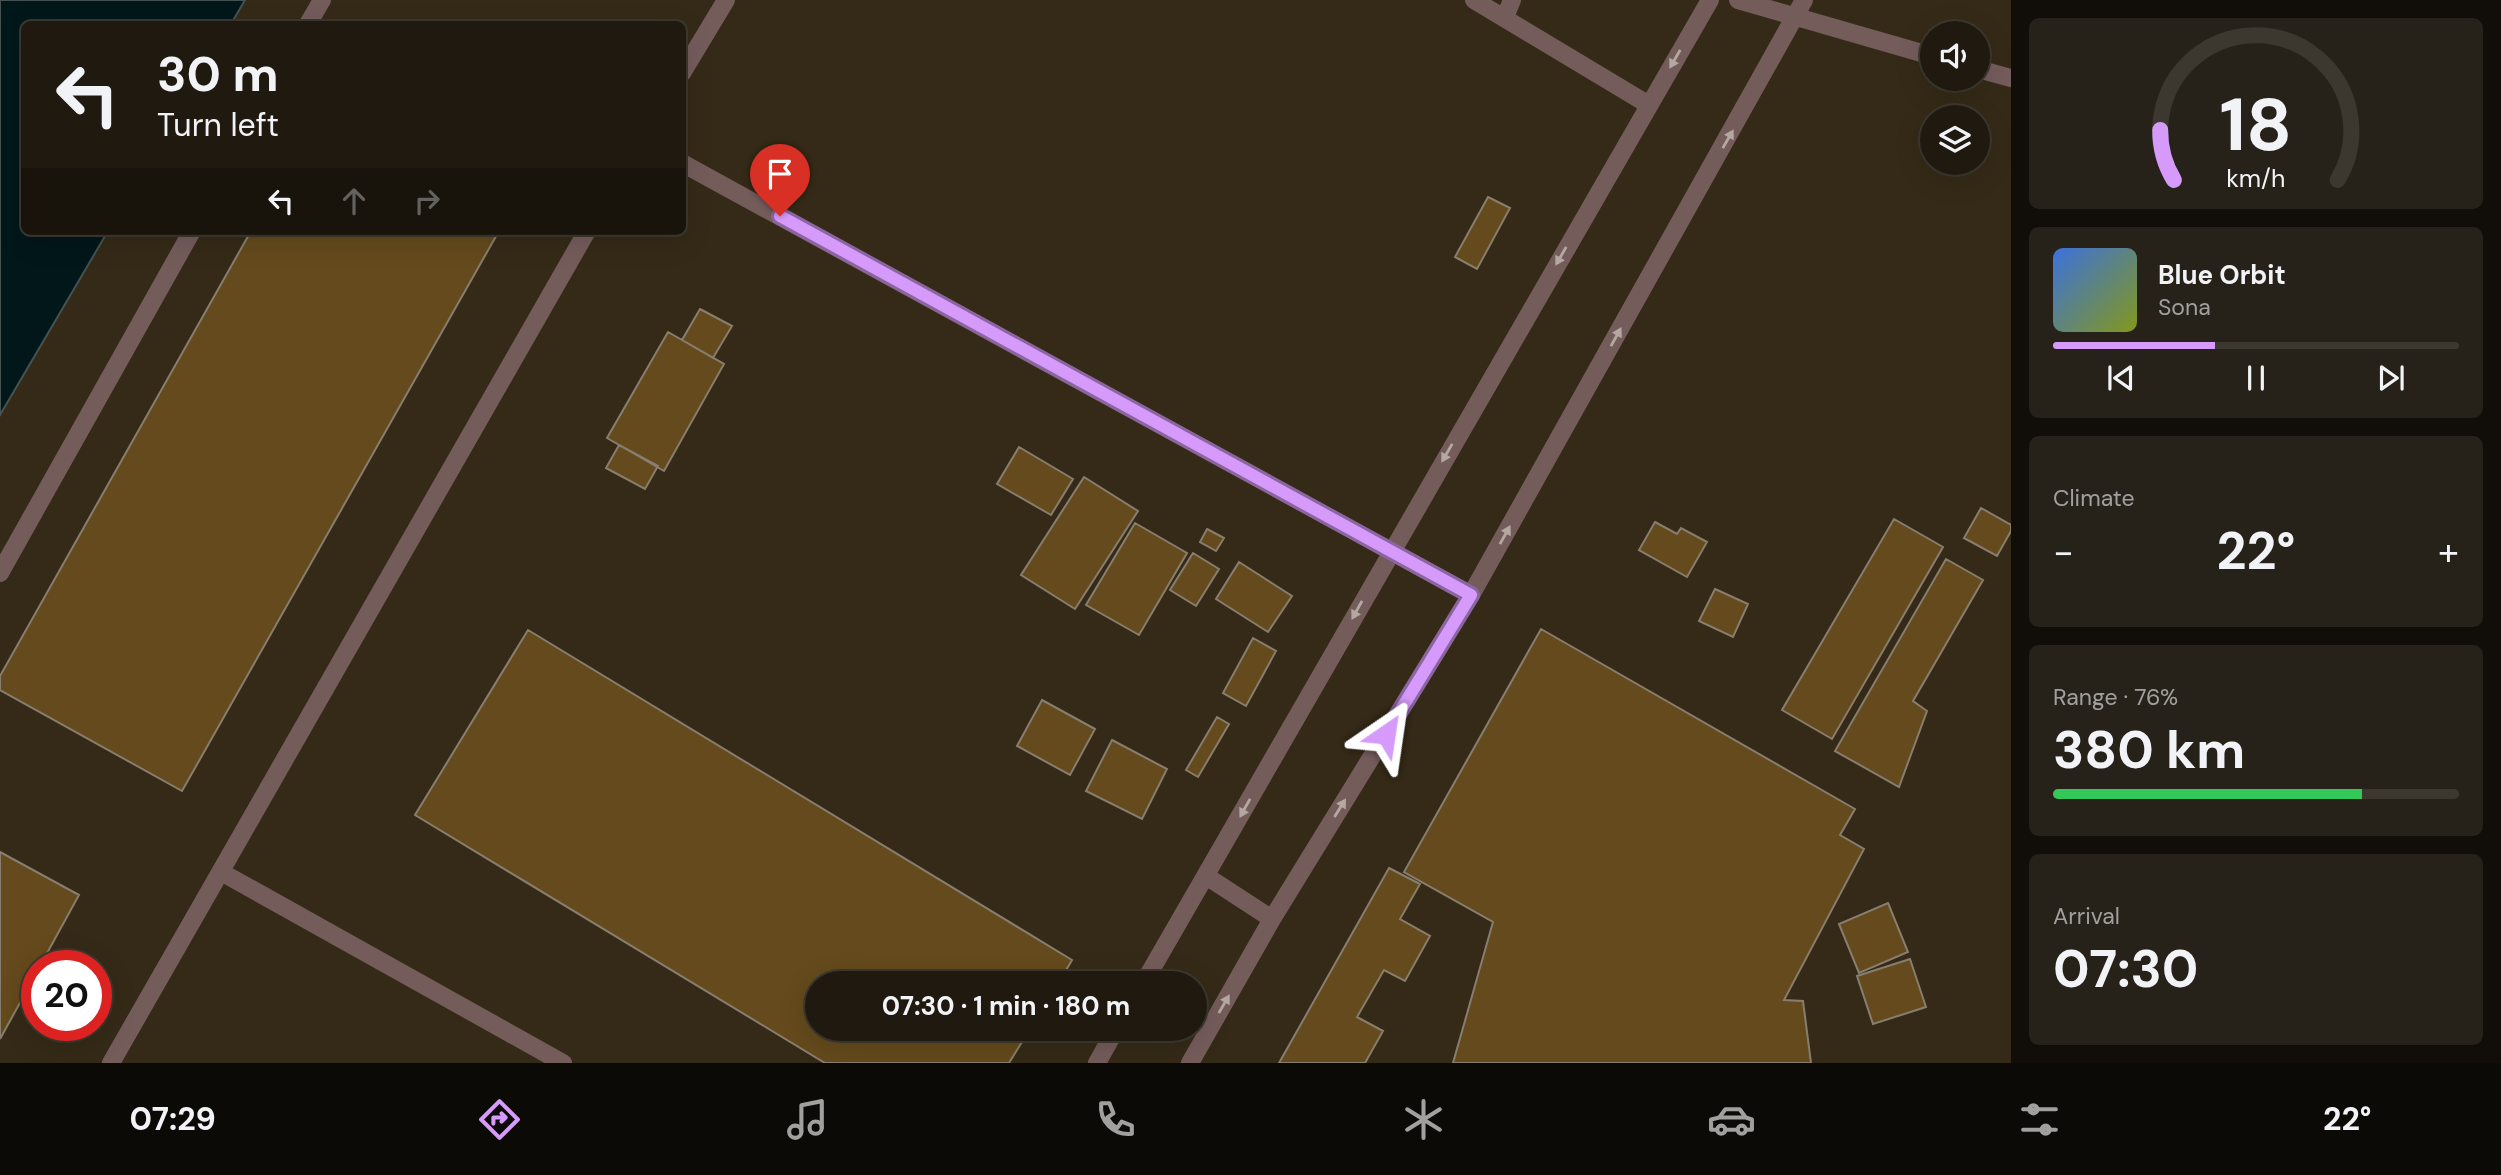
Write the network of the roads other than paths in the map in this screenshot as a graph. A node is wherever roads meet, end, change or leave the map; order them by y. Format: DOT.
graph roads {
  1 [pos="322,0"];
  2 [pos="726,0"];
  3 [pos="1474,0"];
  4 [pos="1512,0"];
  5 [pos="1710,0"];
  6 [pos="1738,0"];
  7 [pos="1804,0"];
  8 [pos="1505,17"];
  9 [pos="1796,19"];
  10 [pos="314,21"];
  11 [pos="1920,53"];
  12 [pos="686,66"];
  13 [pos="1990,72"];
  14 [pos="2011,78"];
  15 [pos="1649,104"];
  16 [pos="686,165"];
  17 [pos="190,235"];
  18 [pos="585,235"];
  19 [pos="1390,551"];
  20 [pos="0,573"];
  21 [pos="1471,595"];
  22 [pos="220,872"];
  23 [pos="1206,876"];
  24 [pos="1272,919"];
  25 [pos="1151,971"];
  26 [pos="1109,1041"];
  27 [pos="111,1063"];
  28 [pos="563,1063"];
  29 [pos="1097,1063"];
  30 [pos="1191,1063"];
  1 -- 10 [label="lane"];
  2 -- 12 [label="lane"];
  3 -- 8 [label="lane"];
  4 -- 8 [label="lane"];
  5 -- 15 [label="lane, one-way"];
  6 -- 9 [label="lane"];
  7 -- 9 [label="lane"];
  8 -- 15 [label="lane"];
  9 -- 11 [label="lane"];
  21 -- 9 [label="lane, one-way"];
  13 -- 14 [label="lane"];
  15 -- 19 [label="lane, one-way"];
  16 -- 19 [label="lane"];
  17 -- 20 [label="lane"];
  18 -- 22 [label="lane"];
  19 -- 21 [label="lane"];
  19 -- 23 [label="lane, one-way"];
  24 -- 21 [label="lane, one-way"];
  22 -- 27 [label="lane"];
  22 -- 28 [label="lane"];
  23 -- 24 [label="lane"];
  23 -- 25 [label="lane"];
  30 -- 24 [label="lane, one-way"];
  26 -- 29 [label="lane"];
}
